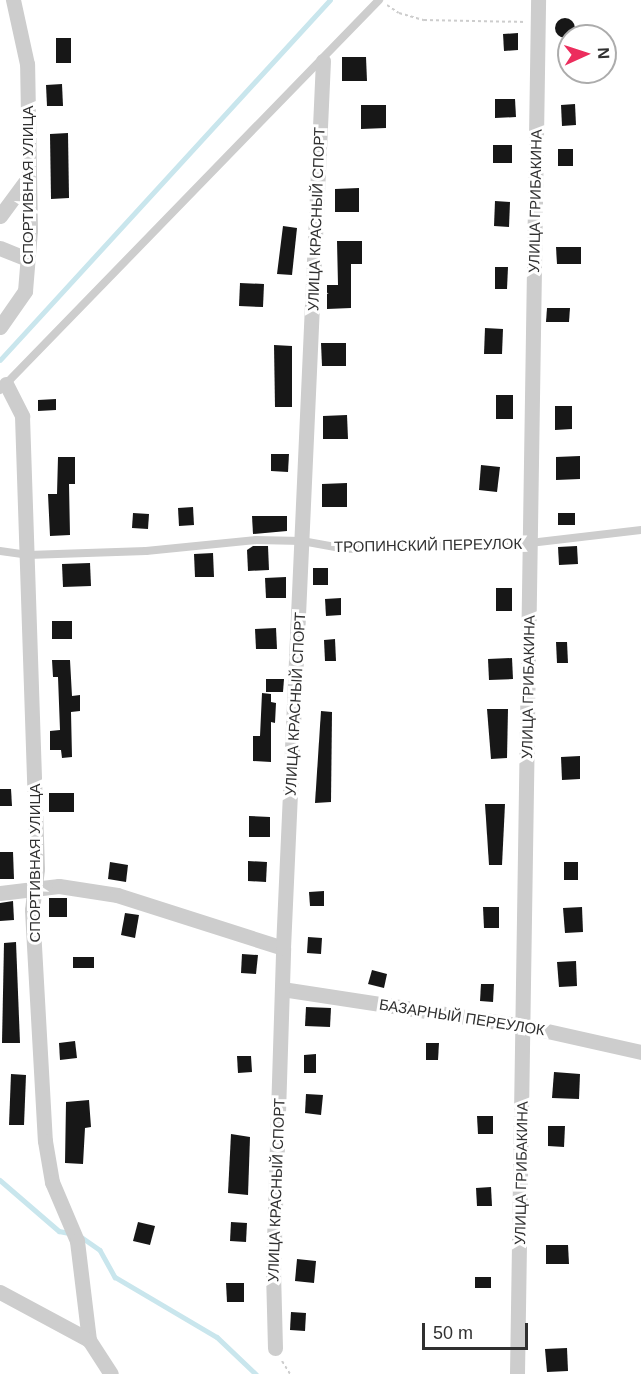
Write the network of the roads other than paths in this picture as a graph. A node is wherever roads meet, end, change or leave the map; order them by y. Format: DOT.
graph roads {
  1 [pos="13,0"];
  2 [pos="379,0"];
  3 [pos="538,0"];
  4 [pos="323,61"];
  5 [pos="28,177"];
  6 [pos="0,216"];
  7 [pos="0,248"];
  8 [pos="25,258"];
  9 [pos="0,327"];
  10 [pos="3,387"];
  11 [pos="641,530"];
  12 [pos="302,541"];
  13 [pos="530,543"];
  14 [pos="0,551"];
  15 [pos="28,555"];
  16 [pos="35,889"];
  17 [pos="0,893"];
  18 [pos="283,948"];
  19 [pos="282,989"];
  20 [pos="525,1026"];
  21 [pos="641,1052"];
  22 [pos="0,1292"];
  23 [pos="89,1340"];
  24 [pos="275,1348"];
  25 [pos="111,1374"];
  26 [pos="517,1374"];
  1 -- 5 [label="street, СПОРТИВНАЯ УЛИЦА"];
  2 -- 4 [label="lane"];
  3 -- 13 [label="street, УЛИЦА ГРИБАКИНА"];
  4 -- 10 [label="lane"];
  4 -- 12 [label="street, УЛИЦА КРАСНЫЙ СПОРТ"];
  5 -- 6 [label="street"];
  5 -- 8 [label="street, СПОРТИВНАЯ УЛИЦА"];
  7 -- 8 [label="street"];
  8 -- 9 [label="street, СПОРТИВНАЯ УЛИЦА"];
  10 -- 15 [label="street, СПОРТИВНАЯ УЛИЦА"];
  11 -- 13 [label="lane, ТРОПИНСКИЙ ПЕРЕУЛОК"];
  12 -- 13 [label="lane, ТРОПИНСКИЙ ПЕРЕУЛОК"];
  12 -- 15 [label="lane, ТРОПИНСКИЙ ПЕРЕУЛОК"];
  12 -- 18 [label="street, УЛИЦА КРАСНЫЙ СПОРТ"];
  13 -- 20 [label="street, УЛИЦА ГРИБАКИНА"];
  14 -- 15 [label="lane, ТРОПИНСКИЙ ПЕРЕУЛОК"];
  15 -- 16 [label="street, СПОРТИВНАЯ УЛИЦА"];
  16 -- 17 [label="street"];
  16 -- 18 [label="street"];
  16 -- 23 [label="street, СПОРТИВНАЯ УЛИЦА"];
  18 -- 19 [label="street, УЛИЦА КРАСНЫЙ СПОРТ"];
  19 -- 20 [label="street, БАЗАРНЫЙ ПЕРЕУЛОК"];
  19 -- 24 [label="street, УЛИЦА КРАСНЫЙ СПОРТ"];
  20 -- 21 [label="street, БАЗАРНЫЙ ПЕРЕУЛОК"];
  20 -- 26 [label="street, УЛИЦА ГРИБАКИНА"];
  22 -- 23 [label="street"];
  23 -- 25 [label="street"];
}
